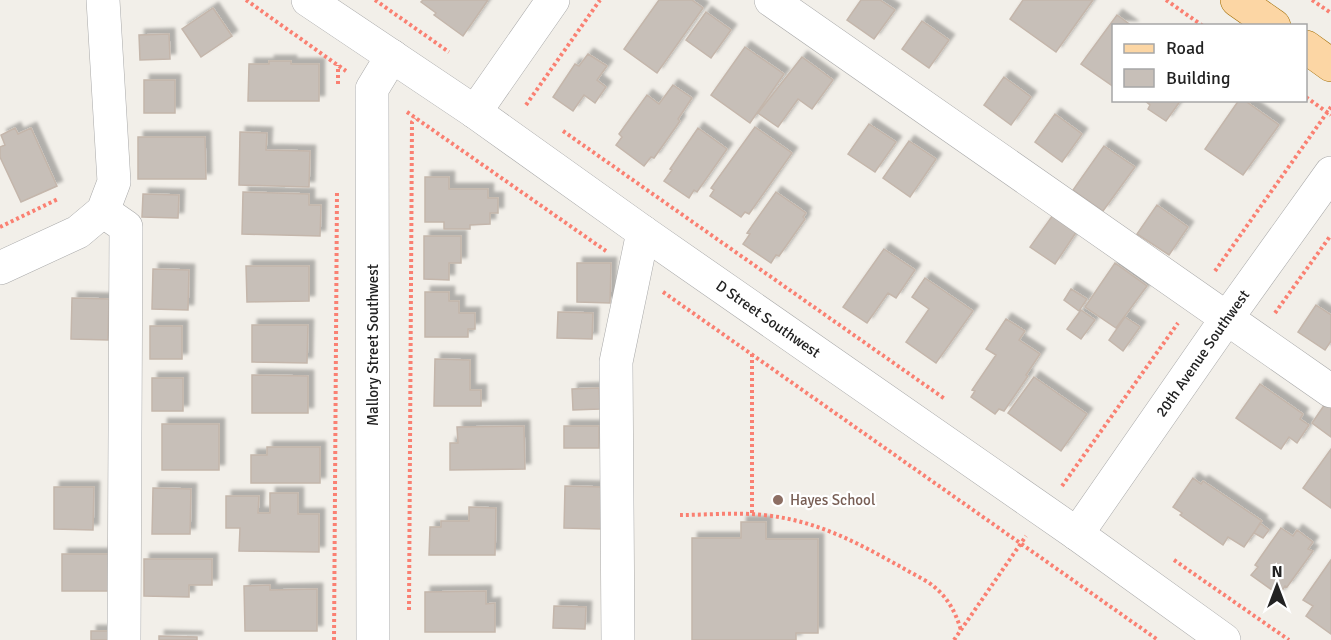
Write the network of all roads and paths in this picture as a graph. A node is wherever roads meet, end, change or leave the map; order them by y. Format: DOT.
graph roads {
  1 [pos="103,0"];
  2 [pos="246,0"];
  3 [pos="308,0"];
  4 [pos="375,0"];
  5 [pos="553,0"];
  6 [pos="600,0"];
  7 [pos="771,0"];
  8 [pos="1166,0"];
  9 [pos="1237,0"];
  10 [pos="1312,0"];
  11 [pos="1331,13"];
  12 [pos="1200,24"];
  13 [pos="1271,24"];
  14 [pos="1307,48"];
  15 [pos="392,56"];
  16 [pos="457,57"];
  17 [pos="338,65"];
  18 [pos="1331,65"];
  19 [pos="352,74"];
  20 [pos="338,89"];
  21 [pos="1307,98"];
  22 [pos="520,101"];
  23 [pos="407,112"];
  24 [pos="475,112"];
  25 [pos="1331,115"];
  26 [pos="415,118"];
  27 [pos="556,126"];
  28 [pos="1331,173"];
  29 [pos="337,184"];
  30 [pos="58,199"];
  31 [pos="103,211"];
  32 [pos="0,227"];
  33 [pos="643,232"];
  34 [pos="1331,235"];
  35 [pos="0,268"];
  36 [pos="635,272"];
  37 [pos="1227,318"];
  38 [pos="1256,338"];
  39 [pos="752,354"];
  40 [pos="1331,391"];
  41 [pos="947,400"];
  42 [pos="1055,476"];
  43 [pos="1070,486"];
  44 [pos="752,514"];
  45 [pos="680,515"];
  46 [pos="1030,531"];
  47 [pos="1077,534"];
  48 [pos="1021,544"];
  49 [pos="1173,560"];
  50 [pos="409,616"];
  51 [pos="962,630"];
  52 [pos="124,640"];
  53 [pos="333,640"];
  54 [pos="373,640"];
  55 [pos="618,640"];
  56 [pos="954,640"];
  57 [pos="1158,640"];
  58 [pos="1224,640"];
  59 [pos="1289,640"];
  1 -- 31 [label="street"];
  2 -- 17 [label="path"];
  3 -- 15 [label="street, D Street Southwest"];
  4 -- 16 [label="path"];
  5 -- 24 [label="street"];
  6 -- 22 [label="path"];
  7 -- 37 [label="street"];
  8 -- 12 [label="path"];
  9 -- 13 [label="main road"];
  10 -- 11 [label="path"];
  14 -- 18 [label="main road"];
  15 -- 24 [label="street, D Street Southwest"];
  15 -- 54 [label="street, Mallory Street Southwest"];
  17 -- 19 [label="path"];
  17 -- 20 [label="path"];
  21 -- 25 [label="path"];
  23 -- 26 [label="path"];
  24 -- 33 [label="street, D Street Southwest"];
  26 -- 36 [label="path"];
  26 -- 50 [label="path"];
  27 -- 41 [label="path"];
  28 -- 37 [label="street, 20th Avenue Southwest"];
  29 -- 53 [label="path"];
  30 -- 32 [label="path"];
  31 -- 35 [label="street"];
  31 -- 52 [label="street"];
  33 -- 36 [label="street"];
  33 -- 47 [label="street, D Street Southwest"];
  34 -- 38 [label="path"];
  36 -- 39 [label="path"];
  36 -- 55 [label="street"];
  37 -- 38 [label="street"];
  37 -- 47 [label="street, 20th Avenue Southwest"];
  38 -- 40 [label="street"];
  39 -- 44 [label="path"];
  39 -- 48 [label="path"];
  42 -- 43 [label="path"];
  44 -- 45 [label="path"];
  44 -- 51 [label="path"];
  46 -- 48 [label="path"];
  47 -- 58 [label="street, D Street Southwest"];
  48 -- 51 [label="path"];
  48 -- 57 [label="path"];
  49 -- 59 [label="path"];
  51 -- 56 [label="path"];
}
